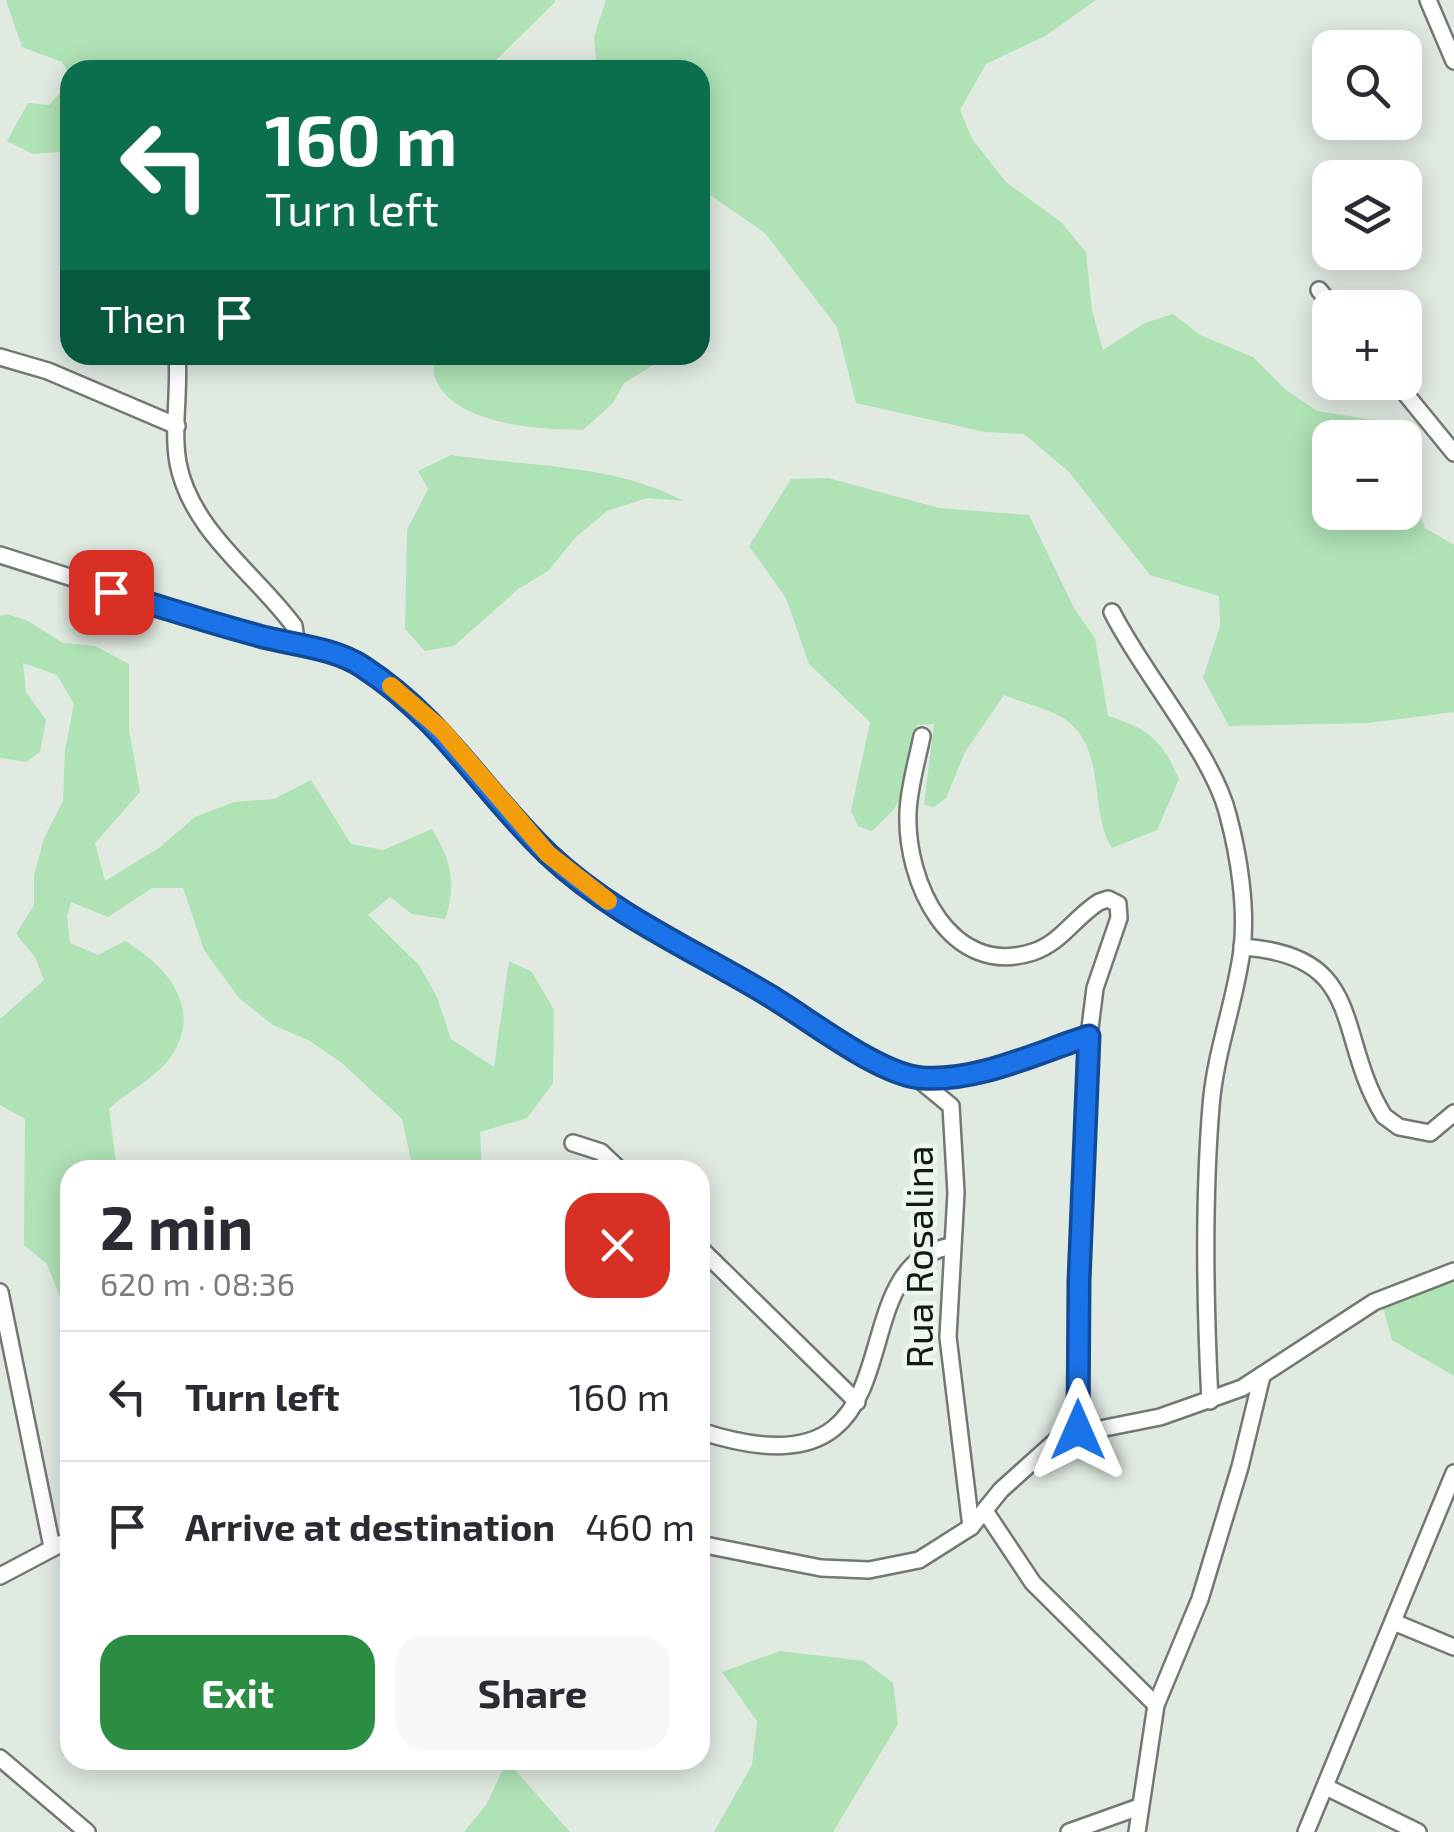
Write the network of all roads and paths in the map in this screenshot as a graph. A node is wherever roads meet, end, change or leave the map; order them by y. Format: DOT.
graph roads {
  1 [pos="1428,0"];
  2 [pos="1454,61"];
  3 [pos="0,357"];
  4 [pos="176,365"];
  5 [pos="1411,400"];
  6 [pos="177,426"];
  7 [pos="1454,453"];
  8 [pos="0,555"];
  9 [pos="1112,612"];
  10 [pos="297,646"];
  11 [pos="922,736"];
  12 [pos="1242,947"];
  13 [pos="1089,1036"];
  14 [pos="962,1077"];
  15 [pos="916,1078"];
  16 [pos="950,1106"];
  17 [pos="1454,1113"];
  18 [pos="574,1143"];
  19 [pos="609,1160"];
  20 [pos="952,1246"];
  21 [pos="710,1258"];
  22 [pos="1454,1270"];
  23 [pos="0,1292"];
  24 [pos="1262,1376"];
  25 [pos="1210,1401"];
  26 [pos="857,1402"];
  27 [pos="1078,1430"];
  28 [pos="710,1434"];
  29 [pos="1454,1473"];
  30 [pos="985,1510"];
  31 [pos="972,1528"];
  32 [pos="60,1543"];
  33 [pos="710,1546"];
  34 [pos="52,1547"];
  35 [pos="0,1576"];
  36 [pos="1396,1624"];
  37 [pos="1454,1647"];
  38 [pos="1156,1704"];
  39 [pos="0,1758"];
  40 [pos="1326,1787"];
  41 [pos="1139,1807"];
  42 [pos="71,1819"];
  43 [pos="60,1832"];
  44 [pos="87,1832"];
  45 [pos="1070,1832"];
  46 [pos="1137,1832"];
  47 [pos="1306,1832"];
  48 [pos="1418,1832"];
  1 -- 2 [label="street"];
  3 -- 6 [label="street"];
  4 -- 6 [label="street"];
  5 -- 7 [label="street"];
  6 -- 10 [label="street"];
  8 -- 10 [label="street"];
  9 -- 12 [label="street"];
  10 -- 15 [label="street"];
  11 -- 13 [label="street"];
  12 -- 17 [label="street"];
  12 -- 25 [label="street"];
  13 -- 14 [label="street"];
  13 -- 27 [label="street"];
  14 -- 15 [label="street"];
  14 -- 16 [label="street, Rua Rosalina"];
  15 -- 16 [label="street, Rua Rosalina"];
  16 -- 20 [label="street, Rua Rosalina"];
  18 -- 19 [label="street"];
  20 -- 26 [label="street"];
  20 -- 31 [label="street, Rua Rosalina"];
  21 -- 26 [label="street"];
  22 -- 24 [label="street"];
  23 -- 34 [label="street"];
  24 -- 25 [label="street"];
  24 -- 38 [label="street"];
  25 -- 27 [label="street"];
  26 -- 28 [label="street"];
  27 -- 30 [label="street"];
  29 -- 36 [label="street"];
  30 -- 31 [label="street"];
  30 -- 38 [label="street"];
  31 -- 33 [label="street"];
  32 -- 34 [label="street"];
  34 -- 35 [label="street"];
  36 -- 37 [label="street"];
  36 -- 40 [label="street"];
  38 -- 41 [label="street"];
  39 -- 42 [label="street"];
  40 -- 47 [label="street"];
  40 -- 48 [label="street"];
  41 -- 45 [label="street"];
  41 -- 46 [label="street"];
  42 -- 43 [label="street"];
  42 -- 44 [label="street"];
}
